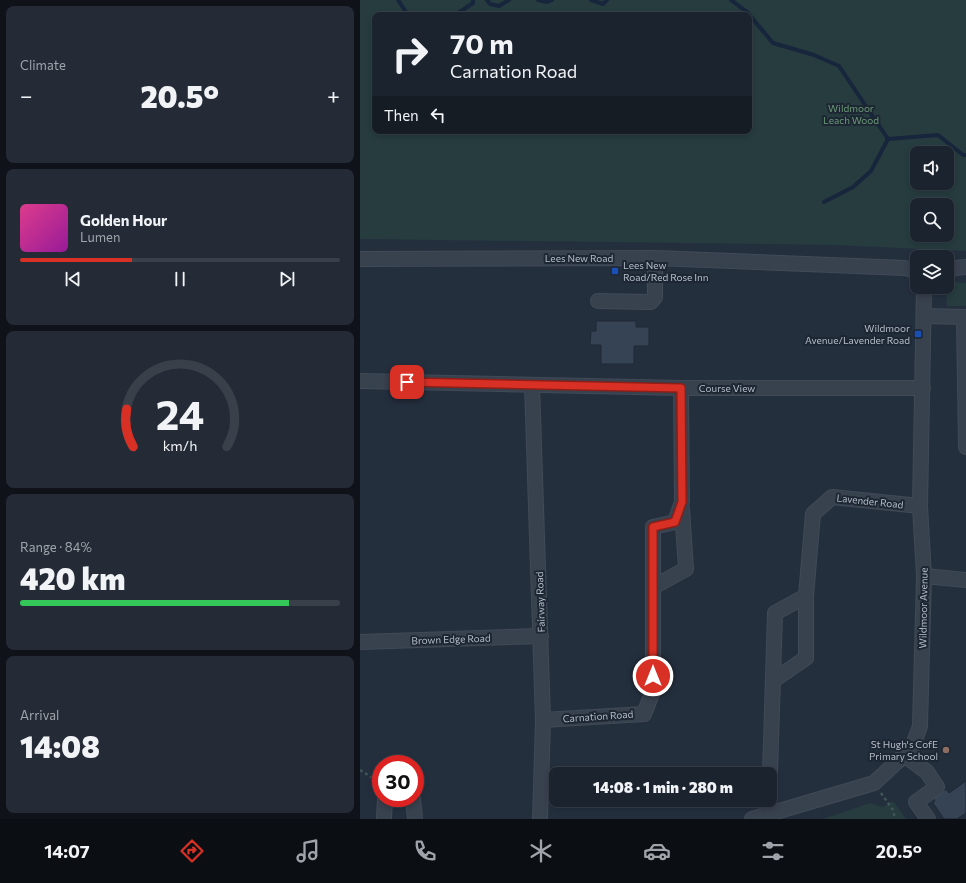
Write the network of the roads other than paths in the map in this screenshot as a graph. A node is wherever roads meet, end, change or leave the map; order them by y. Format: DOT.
graph roads {
  1 [pos="655,258"];
  2 [pos="360,259"];
  3 [pos="966,267"];
  4 [pos="954,268"];
  5 [pos="910,269"];
  6 [pos="924,294"];
  7 [pos="598,301"];
  8 [pos="925,316"];
  9 [pos="965,317"];
  10 [pos="360,381"];
  11 [pos="532,385"];
  12 [pos="681,388"];
  13 [pos="923,388"];
  14 [pos="966,425"];
  15 [pos="966,447"];
  16 [pos="682,502"];
  17 [pos="920,506"];
  18 [pos="924,576"];
  19 [pos="966,580"];
  20 [pos="653,586"];
  21 [pos="806,596"];
  22 [pos="541,636"];
  23 [pos="360,642"];
  24 [pos="774,680"];
  25 [pos="543,720"];
  26 [pos="904,755"];
  27 [pos="770,767"];
  28 [pos="385,807"];
  29 [pos="414,807"];
  30 [pos="769,807"];
  31 [pos="768,815"];
  32 [pos="384,819"];
  33 [pos="415,819"];
  34 [pos="540,819"];
  35 [pos="752,819"];
  36 [pos="928,819"];
  1 -- 2 [label="street, Lees New Road"];
  1 -- 5 [label="street, Lees New Road"];
  1 -- 7 [label="street"];
  3 -- 4 [label="street"];
  6 -- 8 [label="street, Wildmoor Avenue"];
  8 -- 9 [label="street"];
  8 -- 13 [label="street, Wildmoor Avenue"];
  9 -- 14 [label="street"];
  10 -- 11 [label="street, Course View"];
  11 -- 12 [label="street, Course View"];
  11 -- 22 [label="street, Fairway Road"];
  12 -- 13 [label="street, Course View"];
  12 -- 16 [label="street, Carnation Road"];
  13 -- 17 [label="street, Wildmoor Avenue"];
  14 -- 15 [label="street"];
  16 -- 20 [label="street, Carnation Road"];
  16 -- 20 [label="street, Carnation Road"];
  17 -- 18 [label="street, Wildmoor Avenue"];
  17 -- 21 [label="street, Lavender Road"];
  18 -- 19 [label="street"];
  18 -- 26 [label="street, Wildmoor Avenue"];
  20 -- 25 [label="street, Carnation Road"];
  21 -- 24 [label="street, Lavender Road"];
  21 -- 24 [label="street"];
  22 -- 23 [label="street, Brown Edge Road"];
  22 -- 25 [label="street, Fairway Road"];
  24 -- 27 [label="street"];
  25 -- 34 [label="street, Fairway Road"];
  26 -- 31 [label="street, Wildmoor Avenue"];
  26 -- 36 [label="street"];
  28 -- 32 [label="street"];
  29 -- 33 [label="street"];
  30 -- 31 [label="street"];
  31 -- 35 [label="street, Wildmoor Avenue"];
}
